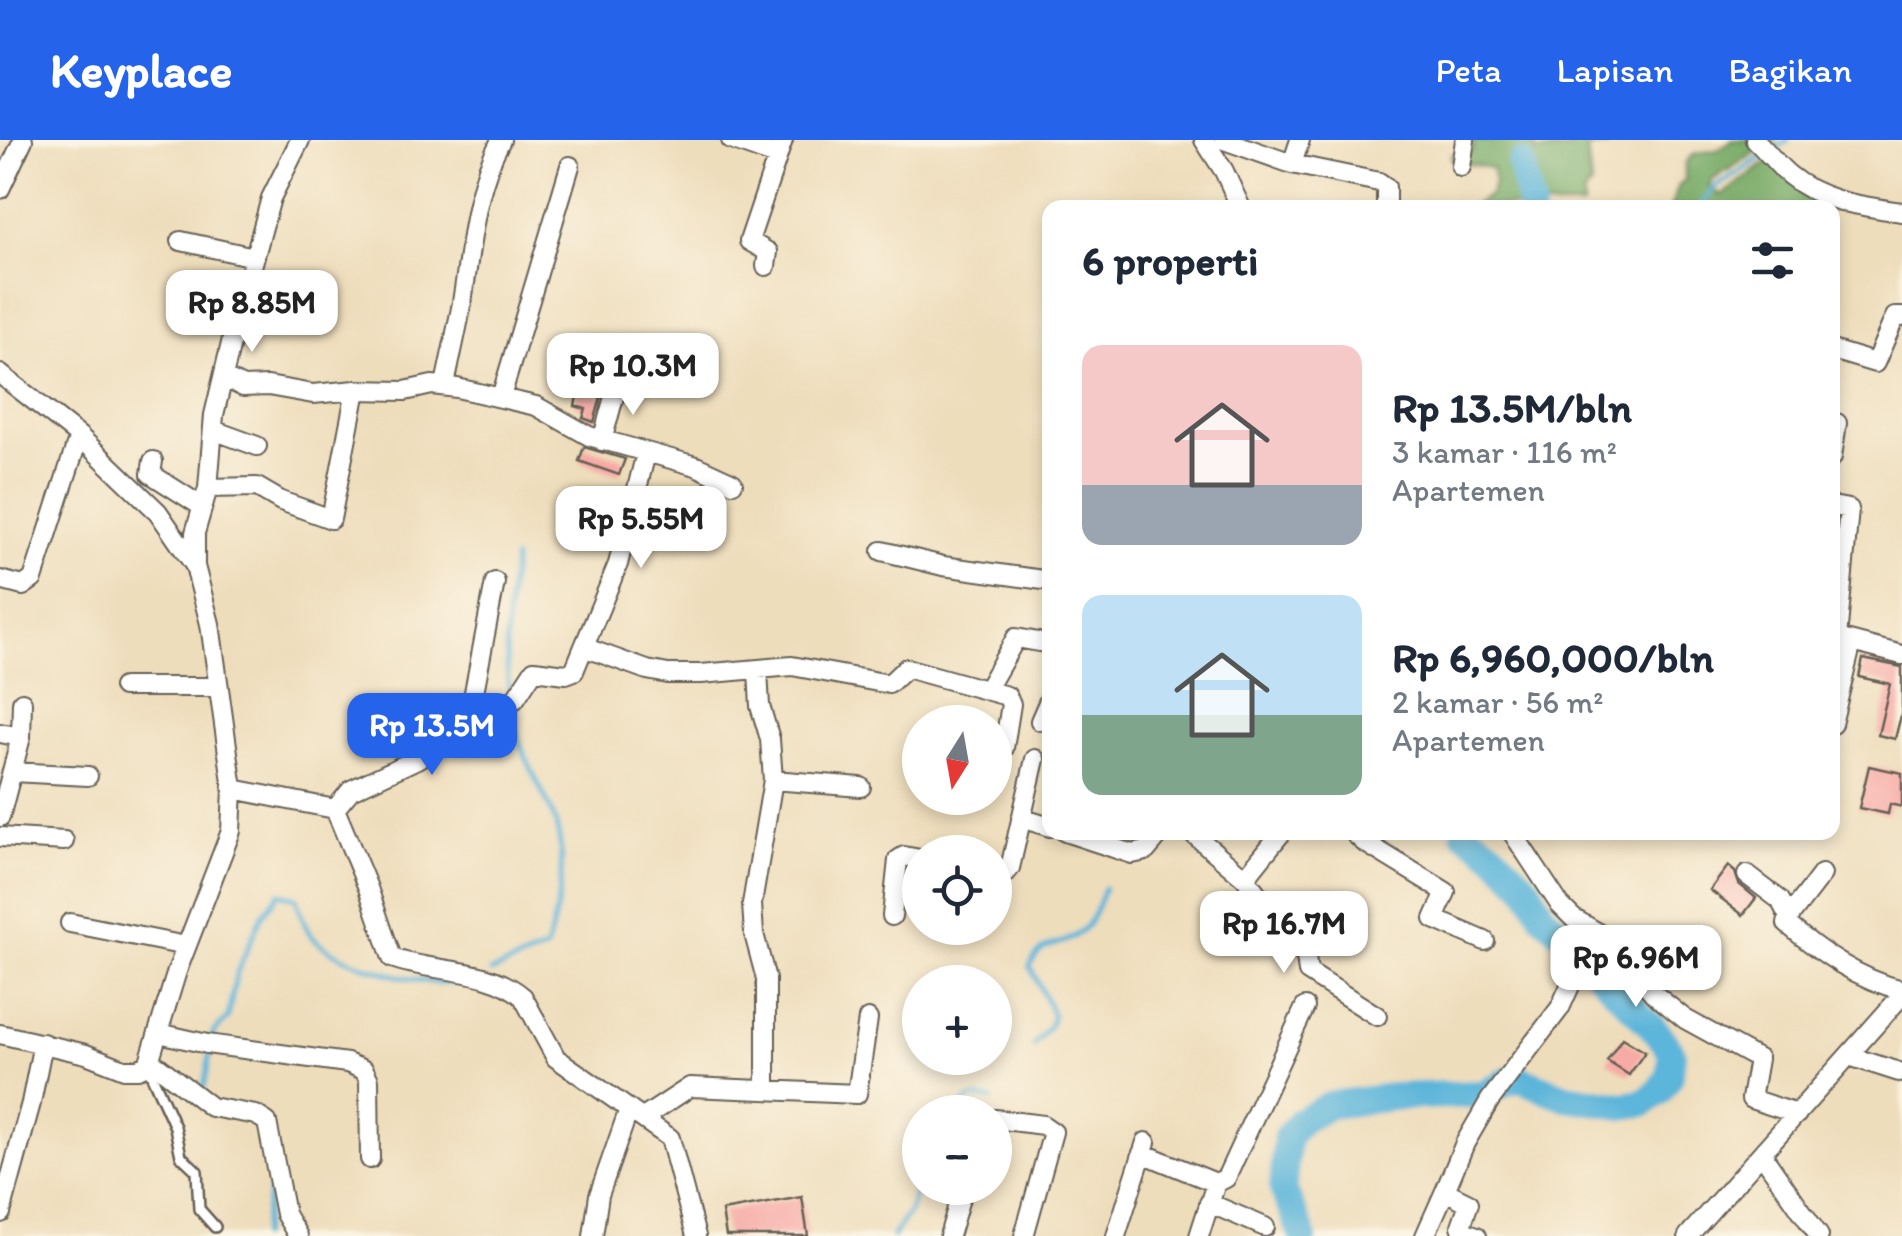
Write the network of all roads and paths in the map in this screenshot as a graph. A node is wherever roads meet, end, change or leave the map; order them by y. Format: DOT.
graph roads {
  1 [pos="23,140"];
  2 [pos="300,140"];
  3 [pos="502,140"];
  4 [pos="731,140"];
  5 [pos="1204,140"];
  6 [pos="1224,140"];
  7 [pos="1300,140"];
  8 [pos="1466,140"];
  9 [pos="1758,143"];
  10 [pos="779,148"];
  11 [pos="1292,164"];
  12 [pos="570,166"];
  13 [pos="1461,167"];
  14 [pos="0,188"];
  15 [pos="1237,200"];
  16 [pos="1386,200"];
  17 [pos="1833,200"];
  18 [pos="1840,201"];
  19 [pos="1902,212"];
  20 [pos="182,241"];
  21 [pos="254,256"];
  22 [pos="766,266"];
  23 [pos="1902,317"];
  24 [pos="1840,352"];
  25 [pos="0,374"];
  26 [pos="223,377"];
  27 [pos="618,382"];
  28 [pos="444,386"];
  29 [pos="356,390"];
  30 [pos="501,397"];
  31 [pos="213,430"];
  32 [pos="79,436"];
  33 [pos="602,441"];
  34 [pos="257,446"];
  35 [pos="646,453"];
  36 [pos="153,461"];
  37 [pos="733,483"];
  38 [pos="208,488"];
  39 [pos="201,506"];
  40 [pos="1840,507"];
  41 [pos="882,551"];
  42 [pos="195,566"];
  43 [pos="0,580"];
  44 [pos="1042,580"];
  45 [pos="495,582"];
  46 [pos="1840,639"];
  47 [pos="1042,643"];
  48 [pos="586,648"];
  49 [pos="1902,655"];
  50 [pos="758,671"];
  51 [pos="218,686"];
  52 [pos="123,687"];
  53 [pos="987,688"];
  54 [pos="22,702"];
  55 [pos="1009,705"];
  56 [pos="1042,716"];
  57 [pos="1040,721"];
  58 [pos="467,729"];
  59 [pos="0,733"];
  60 [pos="22,738"];
  61 [pos="1034,759"];
  62 [pos="12,772"];
  63 [pos="88,776"];
  64 [pos="774,780"];
  65 [pos="860,786"];
  66 [pos="234,788"];
  67 [pos="335,809"];
  68 [pos="0,817"];
  69 [pos="1021,818"];
  70 [pos="1042,825"];
  71 [pos="0,838"];
  72 [pos="1090,840"];
  73 [pos="1155,840"];
  74 [pos="1200,840"];
  75 [pos="1276,840"];
  76 [pos="1363,840"];
  77 [pos="1518,840"];
  78 [pos="64,842"];
  79 [pos="1012,855"];
  80 [pos="902,857"];
  81 [pos="1822,874"];
  82 [pos="1748,876"];
  83 [pos="1245,878"];
  84 [pos="892,916"];
  85 [pos="1789,917"];
  86 [pos="70,923"];
  87 [pos="1608,940"];
  88 [pos="1485,941"];
  89 [pos="186,946"];
  90 [pos="1902,993"];
  91 [pos="1305,1007"];
  92 [pos="1378,1016"];
  93 [pos="868,1020"];
  94 [pos="0,1034"];
  95 [pos="158,1034"];
  96 [pos="43,1043"];
  97 [pos="1849,1056"];
  98 [pos="148,1065"];
  99 [pos="1902,1073"];
  100 [pos="766,1090"];
  101 [pos="636,1114"];
  102 [pos="1797,1114"];
  103 [pos="1012,1121"];
  104 [pos="1762,1154"];
  105 [pos="370,1158"];
  106 [pos="1216,1182"];
  107 [pos="1444,1191"];
  108 [pos="1209,1203"];
  109 [pos="958,1205"];
  110 [pos="1,1212"];
  111 [pos="215,1227"];
  112 [pos="1265,1227"];
  113 [pos="298,1236"];
  114 [pos="593,1236"];
  115 [pos="696,1236"];
  116 [pos="948,1236"];
  117 [pos="1024,1236"];
  118 [pos="1116,1236"];
  119 [pos="1199,1236"];
  120 [pos="1424,1236"];
  121 [pos="1476,1236"];
  122 [pos="1688,1236"];
  123 [pos="1819,1236"];
  1 -- 14 [label="street"];
  2 -- 21 [label="street"];
  3 -- 28 [label="street"];
  4 -- 10 [label="street"];
  5 -- 15 [label="street"];
  6 -- 11 [label="street"];
  7 -- 11 [label="street"];
  8 -- 13 [label="street"];
  9 -- 17 [label="street"];
  10 -- 22 [label="street"];
  11 -- 16 [label="street"];
  12 -- 30 [label="street"];
  18 -- 19 [label="street"];
  20 -- 21 [label="street"];
  21 -- 26 [label="street"];
  23 -- 24 [label="street"];
  25 -- 32 [label="street"];
  26 -- 29 [label="street"];
  26 -- 31 [label="street"];
  27 -- 33 [label="street"];
  28 -- 29 [label="street"];
  28 -- 30 [label="street"];
  29 -- 38 [label="street"];
  30 -- 33 [label="street"];
  31 -- 34 [label="street"];
  31 -- 38 [label="street"];
  32 -- 42 [label="street"];
  32 -- 43 [label="street"];
  33 -- 35 [label="street"];
  35 -- 37 [label="street"];
  35 -- 48 [label="street"];
  36 -- 39 [label="street"];
  38 -- 39 [label="street"];
  39 -- 42 [label="street"];
  40 -- 46 [label="street"];
  41 -- 44 [label="street"];
  42 -- 51 [label="street"];
  45 -- 58 [label="street"];
  46 -- 49 [label="street"];
  47 -- 53 [label="street"];
  48 -- 50 [label="street"];
  48 -- 58 [label="street"];
  50 -- 53 [label="street"];
  50 -- 64 [label="street"];
  51 -- 52 [label="street"];
  51 -- 66 [label="street"];
  53 -- 55 [label="street"];
  54 -- 60 [label="street"];
  56 -- 57 [label="street"];
  58 -- 67 [label="street"];
  59 -- 60 [label="street"];
  60 -- 62 [label="street"];
  61 -- 69 [label="street"];
  62 -- 63 [label="street"];
  62 -- 68 [label="street"];
  64 -- 65 [label="street"];
  64 -- 100 [label="street"];
  66 -- 67 [label="street"];
  66 -- 89 [label="street"];
  67 -- 101 [label="street"];
  69 -- 70 [label="street"];
  69 -- 79 [label="street"];
  71 -- 78 [label="street"];
  72 -- 73 [label="street"];
  74 -- 83 [label="street"];
  75 -- 83 [label="street"];
  76 -- 88 [label="street"];
  77 -- 87 [label="street"];
  80 -- 84 [label="street"];
  81 -- 85 [label="street"];
  82 -- 85 [label="street"];
  83 -- 92 [label="street"];
  85 -- 90 [label="street"];
  86 -- 89 [label="street"];
  87 -- 102 [label="street"];
  87 -- 107 [label="street"];
  89 -- 95 [label="street"];
  90 -- 97 [label="street"];
  91 -- 106 [label="street"];
  93 -- 100 [label="street"];
  94 -- 96 [label="street"];
  95 -- 98 [label="street"];
  95 -- 105 [label="street"];
  96 -- 98 [label="street"];
  96 -- 110 [label="street"];
  97 -- 99 [label="street"];
  97 -- 102 [label="street"];
  98 -- 111 [label="lane"];
  98 -- 113 [label="street"];
  100 -- 101 [label="street"];
  101 -- 114 [label="street"];
  101 -- 115 [label="street"];
  102 -- 104 [label="street"];
  103 -- 117 [label="street"];
  104 -- 122 [label="street"];
  104 -- 123 [label="street"];
  106 -- 108 [label="street"];
  106 -- 118 [label="street"];
  107 -- 120 [label="street"];
  107 -- 121 [label="street"];
  108 -- 112 [label="street"];
  108 -- 119 [label="street"];
  109 -- 116 [label="street"];
}
